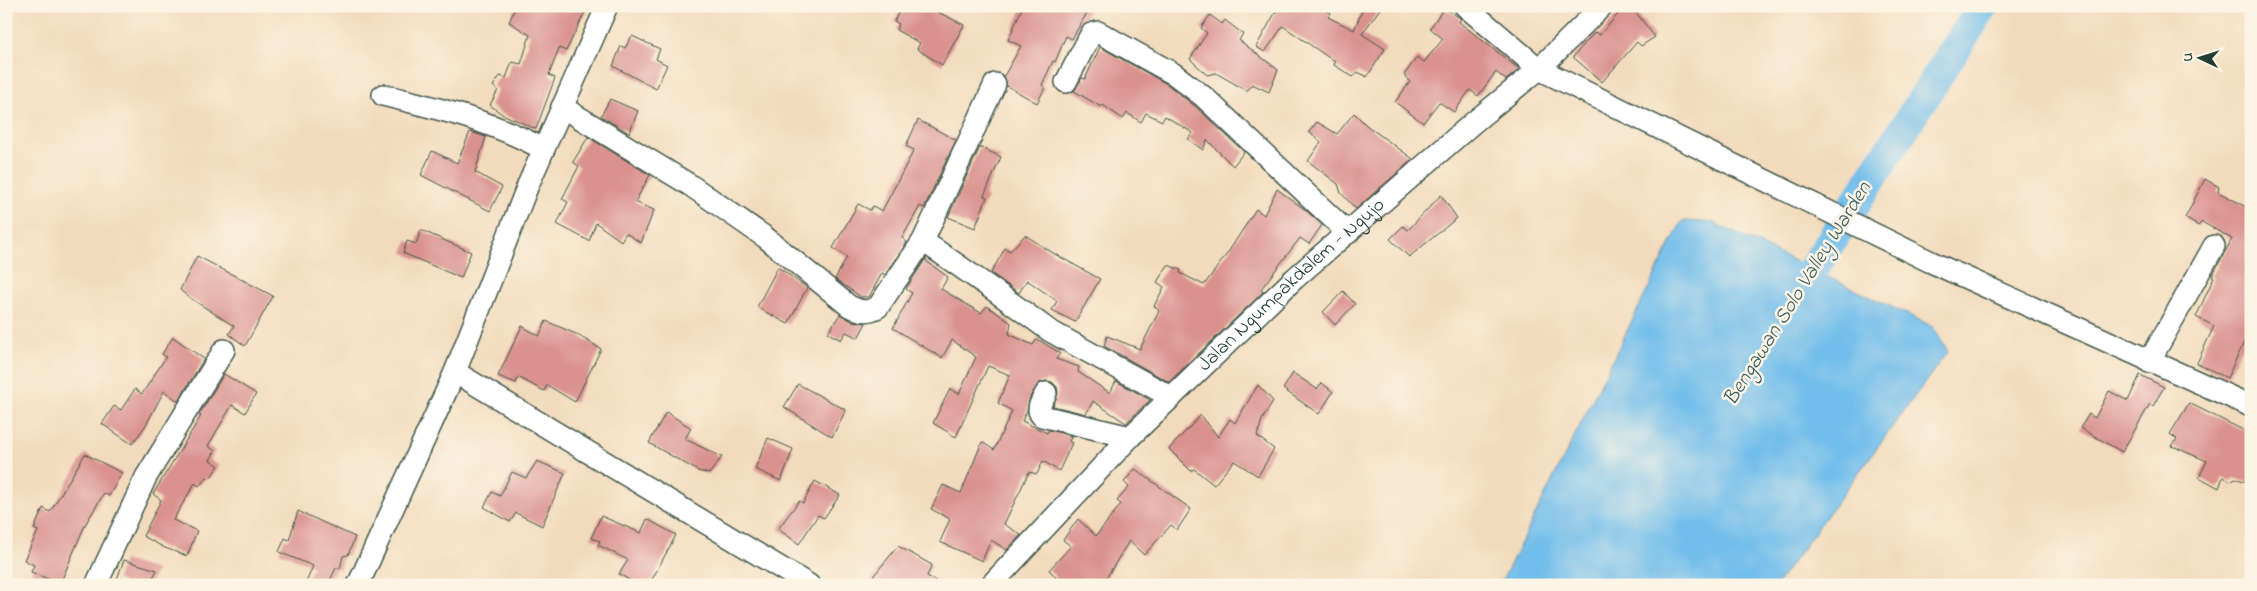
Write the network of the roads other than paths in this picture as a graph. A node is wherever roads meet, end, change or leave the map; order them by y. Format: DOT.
graph roads {
  1 [pos="607,6"];
  2 [pos="1465,6"];
  3 [pos="1602,6"];
  4 [pos="1539,69"];
  5 [pos="1066,82"];
  6 [pos="995,84"];
  7 [pos="383,95"];
  8 [pos="562,107"];
  9 [pos="543,149"];
  10 [pos="1348,233"];
  11 [pos="923,241"];
  12 [pos="2214,246"];
  13 [pos="224,350"];
  14 [pos="2149,362"];
  15 [pos="455,372"];
  16 [pos="1046,393"];
  17 [pos="1171,397"];
  18 [pos="2251,406"];
  19 [pos="1130,437"];
  20 [pos="96,585"];
  21 [pos="358,585"];
  22 [pos="809,585"];
  23 [pos="991,585"];
  1 -- 8 [label="street"];
  2 -- 4 [label="street"];
  3 -- 4 [label="street, Jalan Ngumpakdalem - Ngujo"];
  4 -- 10 [label="street, Jalan Ngumpakdalem - Ngujo"];
  4 -- 14 [label="street"];
  5 -- 10 [label="street"];
  6 -- 11 [label="street"];
  7 -- 9 [label="street"];
  8 -- 9 [label="street"];
  8 -- 11 [label="street"];
  9 -- 15 [label="street"];
  10 -- 17 [label="street, Jalan Ngumpakdalem - Ngujo"];
  11 -- 17 [label="street"];
  12 -- 14 [label="street"];
  13 -- 20 [label="street"];
  14 -- 18 [label="street"];
  15 -- 21 [label="street"];
  15 -- 22 [label="street"];
  16 -- 19 [label="street"];
  17 -- 19 [label="street, Jalan Ngumpakdalem - Ngujo"];
  19 -- 23 [label="street, Jalan Ngumpakdalem - Ngujo"];
}
